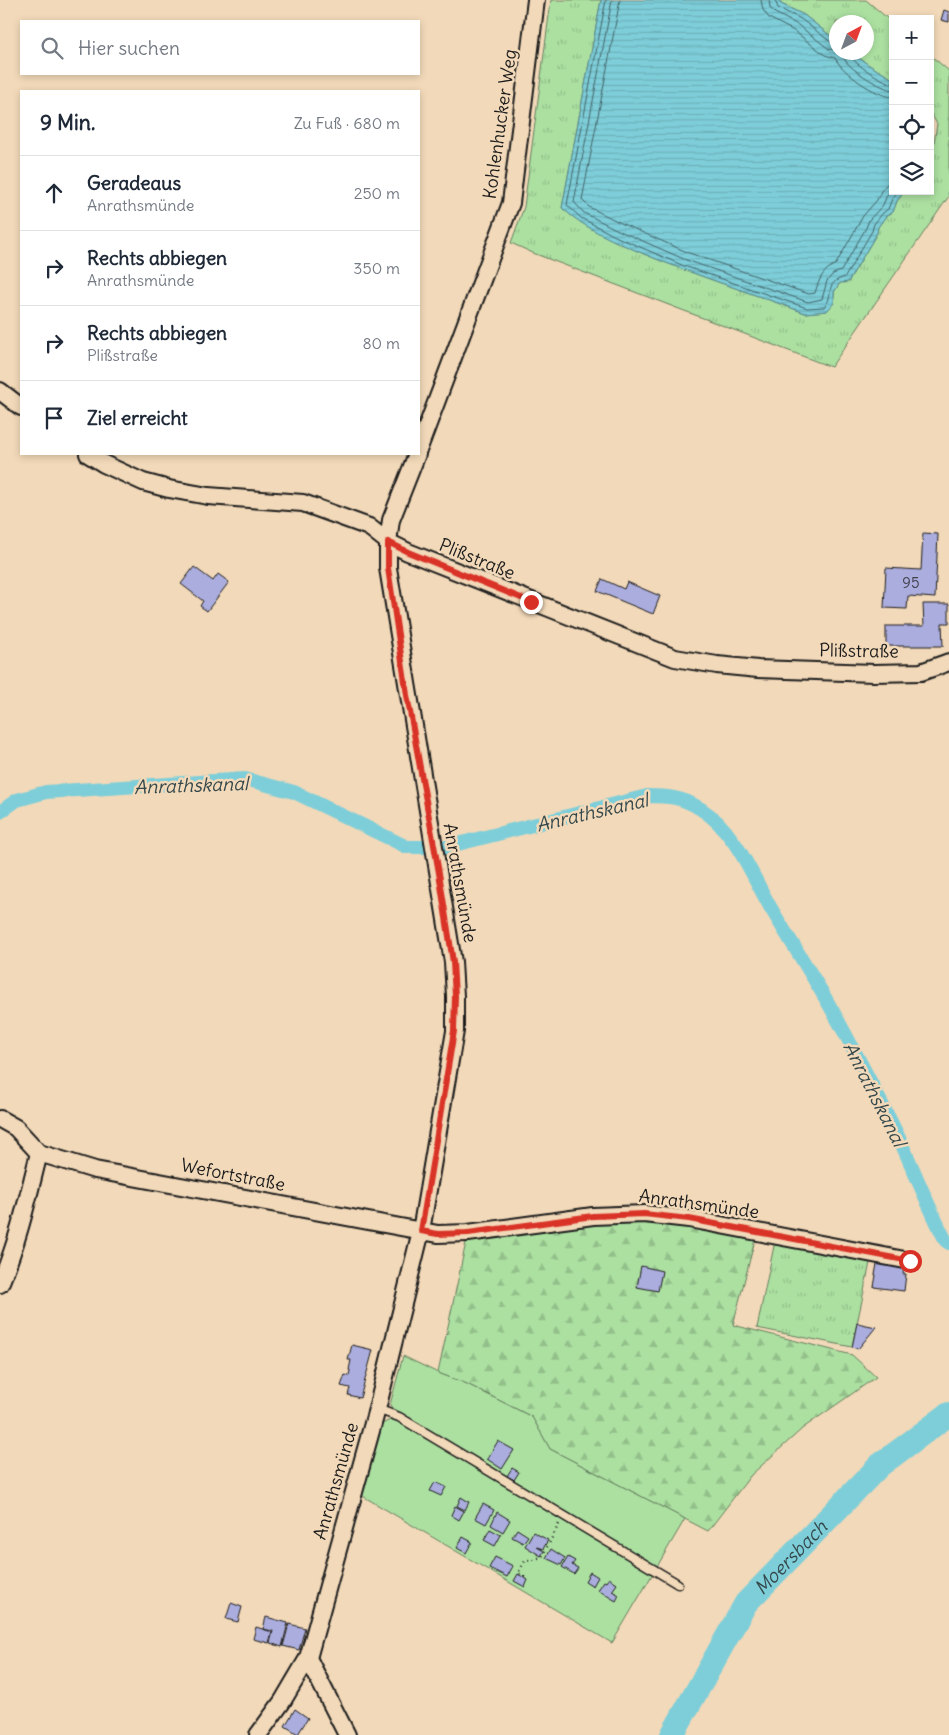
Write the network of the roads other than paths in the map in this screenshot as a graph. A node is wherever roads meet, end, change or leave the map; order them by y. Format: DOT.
graph roads {
  1 [pos="536,0"];
  2 [pos="0,391"];
  3 [pos="20,406"];
  4 [pos="420,445"];
  5 [pos="90,455"];
  6 [pos="417,455"];
  7 [pos="388,542"];
  8 [pos="949,662"];
  9 [pos="0,1119"];
  10 [pos="39,1153"];
  11 [pos="421,1231"];
  12 [pos="910,1261"];
  13 [pos="0,1284"];
  14 [pos="377,1409"];
  15 [pos="678,1584"];
  16 [pos="308,1658"];
  17 [pos="258,1735"];
  18 [pos="347,1735"];
  1 -- 4 [label="street, Kohlenhucker Weg"];
  2 -- 3 [label="street"];
  5 -- 7 [label="street, Plißstraße"];
  6 -- 7 [label="street"];
  7 -- 8 [label="street, Plißstraße"];
  7 -- 11 [label="street, Anrathsmünde"];
  9 -- 10 [label="street"];
  10 -- 11 [label="street, Wefortstraße"];
  10 -- 13 [label="street"];
  11 -- 12 [label="street, Anrathsmünde"];
  11 -- 14 [label="street, Anrathsmünde"];
  14 -- 15 [label="lane"];
  14 -- 16 [label="street, Anrathsmünde"];
  16 -- 17 [label="street, Anrathsmünde"];
  16 -- 18 [label="street"];
}
